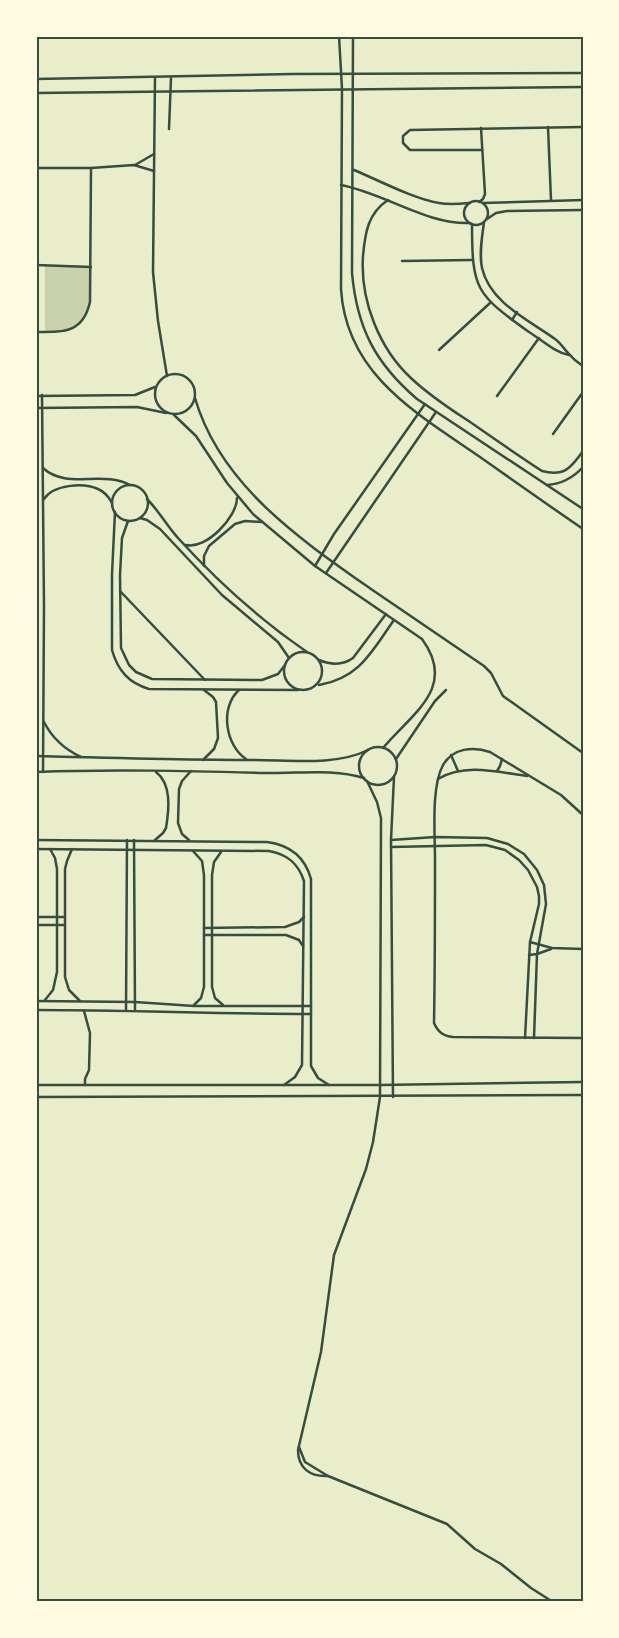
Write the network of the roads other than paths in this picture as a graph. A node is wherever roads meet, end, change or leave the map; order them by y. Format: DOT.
graph roads {
  1 [pos="339,36"];
  2 [pos="354,36"];
  3 [pos="583,73"];
  4 [pos="354,74"];
  5 [pos="342,75"];
  6 [pos="155,78"];
  7 [pos="171,78"];
  8 [pos="36,79"];
  9 [pos="583,87"];
  10 [pos="342,90"];
  11 [pos="354,90"];
  12 [pos="155,91"];
  13 [pos="170,91"];
  14 [pos="36,93"];
  15 [pos="548,127"];
  16 [pos="583,127"];
  17 [pos="481,128"];
  18 [pos="169,129"];
  19 [pos="482,150"];
  20 [pos="154,154"];
  21 [pos="134,165"];
  22 [pos="36,168"];
  23 [pos="91,168"];
  24 [pos="354,170"];
  25 [pos="154,171"];
  26 [pos="341,185"];
  27 [pos="354,188"];
  28 [pos="388,200"];
  29 [pos="550,200"];
  30 [pos="583,200"];
  31 [pos="479,202"];
  32 [pos="470,203"];
  33 [pos="483,203"];
  34 [pos="583,210"];
  35 [pos="487,219"];
  36 [pos="484,222"];
  37 [pos="471,224"];
  38 [pos="472,260"];
  39 [pos="402,261"];
  40 [pos="36,266"];
  41 [pos="90,267"];
  42 [pos="490,302"];
  43 [pos="517,312"];
  44 [pos="512,320"];
  45 [pos="36,332"];
  46 [pos="539,338"];
  47 [pos="439,350"];
  48 [pos="570,356"];
  49 [pos="583,366"];
  50 [pos="167,376"];
  51 [pos="156,386"];
  52 [pos="583,392"];
  53 [pos="36,396"];
  54 [pos="42,396"];
  55 [pos="497,396"];
  56 [pos="195,398"];
  57 [pos="425,404"];
  58 [pos="36,408"];
  59 [pos="42,408"];
  60 [pos="436,412"];
  61 [pos="166,413"];
  62 [pos="418,414"];
  63 [pos="174,415"];
  64 [pos="430,422"];
  65 [pos="553,434"];
  66 [pos="583,451"];
  67 [pos="583,467"];
  68 [pos="43,468"];
  69 [pos="546,485"];
  70 [pos="132,486"];
  71 [pos="237,496"];
  72 [pos="147,499"];
  73 [pos="43,500"];
  74 [pos="112,503"];
  75 [pos="583,509"];
  76 [pos="115,512"];
  77 [pos="140,518"];
  78 [pos="128,521"];
  79 [pos="262,522"];
  80 [pos="583,529"];
  81 [pos="184,544"];
  82 [pos="322,555"];
  83 [pos="333,562"];
  84 [pos="315,566"];
  85 [pos="204,567"];
  86 [pos="326,573"];
  87 [pos="120,591"];
  88 [pos="386,614"];
  89 [pos="394,620"];
  90 [pos="307,652"];
  91 [pos="289,658"];
  92 [pos="319,660"];
  93 [pos="285,666"];
  94 [pos="205,680"];
  95 [pos="317,685"];
  96 [pos="203,690"];
  97 [pos="240,690"];
  98 [pos="298,690"];
  99 [pos="446,690"];
  100 [pos="43,720"];
  101 [pos="383,748"];
  102 [pos="368,750"];
  103 [pos="583,753"];
  104 [pos="451,755"];
  105 [pos="36,756"];
  106 [pos="43,756"];
  107 [pos="82,757"];
  108 [pos="396,758"];
  109 [pos="502,759"];
  110 [pos="248,760"];
  111 [pos="202,761"];
  112 [pos="155,771"];
  113 [pos="192,771"];
  114 [pos="458,771"];
  115 [pos="497,771"];
  116 [pos="36,772"];
  117 [pos="43,772"];
  118 [pos="528,776"];
  119 [pos="394,777"];
  120 [pos="364,778"];
  121 [pos="438,779"];
  122 [pos="367,781"];
  123 [pos="583,815"];
  124 [pos="435,837"];
  125 [pos="36,840"];
  126 [pos="127,840"];
  127 [pos="134,840"];
  128 [pos="155,840"];
  129 [pos="391,840"];
  130 [pos="190,841"];
  131 [pos="435,846"];
  132 [pos="391,847"];
  133 [pos="36,849"];
  134 [pos="50,849"];
  135 [pos="72,849"];
  136 [pos="127,850"];
  137 [pos="134,850"];
  138 [pos="193,851"];
  139 [pos="221,851"];
  140 [pos="304,916"];
  141 [pos="36,917"];
  142 [pos="57,917"];
  143 [pos="65,917"];
  144 [pos="36,925"];
  145 [pos="57,925"];
  146 [pos="64,925"];
  147 [pos="204,928"];
  148 [pos="212,928"];
  149 [pos="204,935"];
  150 [pos="212,935"];
  151 [pos="530,942"];
  152 [pos="538,943"];
  153 [pos="303,946"];
  154 [pos="552,948"];
  155 [pos="583,949"];
  156 [pos="537,954"];
  157 [pos="529,955"];
  158 [pos="38,1001"];
  159 [pos="44,1001"];
  160 [pos="81,1002"];
  161 [pos="126,1002"];
  162 [pos="135,1002"];
  163 [pos="194,1006"];
  164 [pos="224,1006"];
  165 [pos="303,1006"];
  166 [pos="311,1006"];
  167 [pos="38,1010"];
  168 [pos="126,1010"];
  169 [pos="135,1010"];
  170 [pos="84,1011"];
  171 [pos="303,1014"];
  172 [pos="311,1014"];
  173 [pos="525,1038"];
  174 [pos="534,1038"];
  175 [pos="583,1038"];
  176 [pos="583,1082"];
  177 [pos="36,1085"];
  178 [pos="85,1085"];
  179 [pos="283,1085"];
  180 [pos="330,1085"];
  181 [pos="393,1085"];
  182 [pos="380,1086"];
  183 [pos="583,1095"];
  184 [pos="36,1097"];
  185 [pos="380,1097"];
  186 [pos="393,1097"];
  187 [pos="298,1446"];
  188 [pos="328,1476"];
  189 [pos="553,1602"];
  1 -- 5 [label="street"];
  2 -- 4 [label="street"];
  3 -- 4 [label="street"];
  4 -- 5 [label="street"];
  4 -- 11 [label="street"];
  5 -- 7 [label="street"];
  5 -- 10 [label="street"];
  6 -- 7 [label="street"];
  6 -- 8 [label="street"];
  6 -- 12 [label="street"];
  7 -- 13 [label="street"];
  9 -- 11 [label="street"];
  10 -- 11 [label="street"];
  10 -- 13 [label="street"];
  10 -- 26 [label="street"];
  11 -- 24 [label="street"];
  12 -- 13 [label="street"];
  12 -- 14 [label="street"];
  12 -- 20 [label="street"];
  13 -- 18 [label="street"];
  15 -- 16 [label="street"];
  15 -- 17 [label="street"];
  15 -- 29 [label="street"];
  17 -- 19 [label="street"];
  17 -- 19 [label="street"];
  19 -- 31 [label="street"];
  20 -- 21 [label="street"];
  20 -- 25 [label="street"];
  21 -- 23 [label="street"];
  21 -- 25 [label="street"];
  22 -- 23 [label="street"];
  23 -- 41 [label="street"];
  24 -- 27 [label="street"];
  24 -- 32 [label="street"];
  25 -- 50 [label="street"];
  26 -- 27 [label="street"];
  26 -- 62 [label="street"];
  27 -- 28 [label="street"];
  27 -- 57 [label="street"];
  28 -- 37 [label="street"];
  28 -- 66 [label="street"];
  29 -- 30 [label="street"];
  29 -- 33 [label="street"];
  31 -- 32 [label="street"];
  31 -- 33 [label="street"];
  32 -- 37 [label="street"];
  33 -- 35 [label="street"];
  34 -- 35 [label="street"];
  35 -- 36 [label="street"];
  36 -- 37 [label="street"];
  36 -- 43 [label="street"];
  37 -- 38 [label="street"];
  38 -- 39 [label="street"];
  38 -- 42 [label="street"];
  40 -- 41 [label="street"];
  41 -- 45 [label="street"];
  42 -- 44 [label="street"];
  42 -- 47 [label="street"];
  43 -- 44 [label="street"];
  43 -- 48 [label="street"];
  44 -- 46 [label="street"];
  46 -- 48 [label="street"];
  46 -- 55 [label="street"];
  48 -- 49 [label="street"];
  50 -- 51 [label="street"];
  50 -- 56 [label="street"];
  51 -- 54 [label="street"];
  51 -- 61 [label="street"];
  52 -- 65 [label="street"];
  53 -- 54 [label="street"];
  54 -- 59 [label="street"];
  56 -- 63 [label="street"];
  56 -- 82 [label="street"];
  57 -- 60 [label="street"];
  57 -- 62 [label="street"];
  58 -- 59 [label="street"];
  59 -- 61 [label="street"];
  59 -- 68 [label="street"];
  60 -- 64 [label="street"];
  60 -- 69 [label="street"];
  61 -- 63 [label="street"];
  62 -- 64 [label="street"];
  62 -- 82 [label="street"];
  63 -- 71 [label="street"];
  64 -- 80 [label="street"];
  64 -- 83 [label="street"];
  67 -- 69 [label="street"];
  68 -- 70 [label="street"];
  68 -- 73 [label="street"];
  69 -- 75 [label="street"];
  70 -- 72 [label="street"];
  70 -- 74 [label="street"];
  71 -- 79 [label="street"];
  71 -- 81 [label="street"];
  72 -- 77 [label="street"];
  72 -- 81 [label="street"];
  73 -- 74 [label="street"];
  73 -- 100 [label="street"];
  74 -- 76 [label="street"];
  76 -- 78 [label="street"];
  76 -- 96 [label="street"];
  77 -- 78 [label="street"];
  77 -- 91 [label="street"];
  78 -- 87 [label="street"];
  79 -- 84 [label="street"];
  79 -- 85 [label="street"];
  81 -- 85 [label="street"];
  82 -- 83 [label="street"];
  82 -- 84 [label="street"];
  83 -- 86 [label="street"];
  83 -- 103 [label="street"];
  84 -- 86 [label="street"];
  85 -- 90 [label="street"];
  86 -- 88 [label="street"];
  87 -- 94 [label="street"];
  87 -- 94 [label="street"];
  88 -- 89 [label="street"];
  88 -- 92 [label="street"];
  89 -- 95 [label="street"];
  89 -- 101 [label="street"];
  90 -- 91 [label="street"];
  90 -- 92 [label="street"];
  91 -- 93 [label="street"];
  92 -- 95 [label="street"];
  93 -- 94 [label="street"];
  93 -- 98 [label="street"];
  95 -- 98 [label="street"];
  96 -- 97 [label="street"];
  96 -- 111 [label="street"];
  97 -- 98 [label="street"];
  97 -- 110 [label="street"];
  99 -- 108 [label="street"];
  100 -- 106 [label="street"];
  100 -- 107 [label="street"];
  101 -- 102 [label="street"];
  101 -- 108 [label="street"];
  102 -- 110 [label="street"];
  102 -- 120 [label="street"];
  104 -- 109 [label="street"];
  104 -- 114 [label="street"];
  104 -- 121 [label="street"];
  105 -- 106 [label="street"];
  106 -- 107 [label="street"];
  106 -- 117 [label="street"];
  107 -- 111 [label="street"];
  108 -- 119 [label="street"];
  109 -- 115 [label="street"];
  109 -- 118 [label="street"];
  110 -- 111 [label="street"];
  112 -- 113 [label="street"];
  112 -- 117 [label="street"];
  112 -- 128 [label="street"];
  113 -- 120 [label="street"];
  113 -- 130 [label="street"];
  114 -- 115 [label="street"];
  114 -- 121 [label="street"];
  115 -- 118 [label="street"];
  116 -- 117 [label="street"];
  118 -- 123 [label="street"];
  119 -- 122 [label="street"];
  119 -- 129 [label="street"];
  120 -- 122 [label="street"];
  121 -- 124 [label="street"];
  122 -- 182 [label="street"];
  124 -- 129 [label="street"];
  124 -- 131 [label="street"];
  124 -- 152 [label="street"];
  125 -- 126 [label="street"];
  126 -- 127 [label="street"];
  126 -- 136 [label="street"];
  127 -- 128 [label="street"];
  127 -- 137 [label="street"];
  128 -- 130 [label="street"];
  129 -- 132 [label="street"];
  130 -- 166 [label="street"];
  131 -- 132 [label="street"];
  131 -- 151 [label="street"];
  131 -- 173 [label="street"];
  132 -- 181 [label="street"];
  133 -- 134 [label="street"];
  134 -- 135 [label="street"];
  134 -- 142 [label="street"];
  135 -- 136 [label="street"];
  135 -- 143 [label="street"];
  136 -- 137 [label="street"];
  136 -- 161 [label="street"];
  137 -- 138 [label="street"];
  137 -- 162 [label="street"];
  138 -- 139 [label="street"];
  138 -- 147 [label="street"];
  139 -- 140 [label="street"];
  139 -- 148 [label="street"];
  140 -- 148 [label="street"];
  140 -- 153 [label="street"];
  141 -- 142 [label="street"];
  142 -- 143 [label="street"];
  142 -- 145 [label="street"];
  143 -- 146 [label="street"];
  144 -- 145 [label="street"];
  145 -- 146 [label="street"];
  145 -- 159 [label="street"];
  146 -- 160 [label="street"];
  147 -- 148 [label="street"];
  147 -- 149 [label="street"];
  148 -- 150 [label="street"];
  149 -- 150 [label="street"];
  149 -- 163 [label="street"];
  150 -- 153 [label="street"];
  150 -- 164 [label="street"];
  151 -- 152 [label="street"];
  151 -- 157 [label="street"];
  152 -- 154 [label="street"];
  152 -- 156 [label="street"];
  153 -- 165 [label="street"];
  154 -- 155 [label="street"];
  154 -- 156 [label="street"];
  156 -- 157 [label="street"];
  156 -- 174 [label="street"];
  157 -- 173 [label="street"];
  158 -- 159 [label="street"];
  158 -- 167 [label="street"];
  159 -- 160 [label="street"];
  160 -- 161 [label="street"];
  161 -- 162 [label="street"];
  161 -- 168 [label="street"];
  162 -- 163 [label="street"];
  162 -- 169 [label="street"];
  163 -- 164 [label="street"];
  164 -- 165 [label="street"];
  165 -- 166 [label="street"];
  165 -- 171 [label="street"];
  166 -- 172 [label="street"];
  167 -- 170 [label="street"];
  168 -- 169 [label="street"];
  168 -- 170 [label="street"];
  169 -- 171 [label="street"];
  170 -- 178 [label="street"];
  171 -- 172 [label="street"];
  171 -- 179 [label="street"];
  172 -- 180 [label="street"];
  173 -- 174 [label="street"];
  174 -- 175 [label="street"];
  176 -- 181 [label="street"];
  177 -- 178 [label="street"];
  178 -- 179 [label="street"];
  179 -- 180 [label="street"];
  180 -- 182 [label="street"];
  181 -- 182 [label="street"];
  181 -- 186 [label="street"];
  182 -- 185 [label="street"];
  183 -- 186 [label="street"];
  184 -- 185 [label="street"];
  185 -- 186 [label="street"];
  185 -- 187 [label="street"];
  187 -- 188 [label="street"];
  187 -- 188 [label="street"];
  188 -- 189 [label="street"];
}
